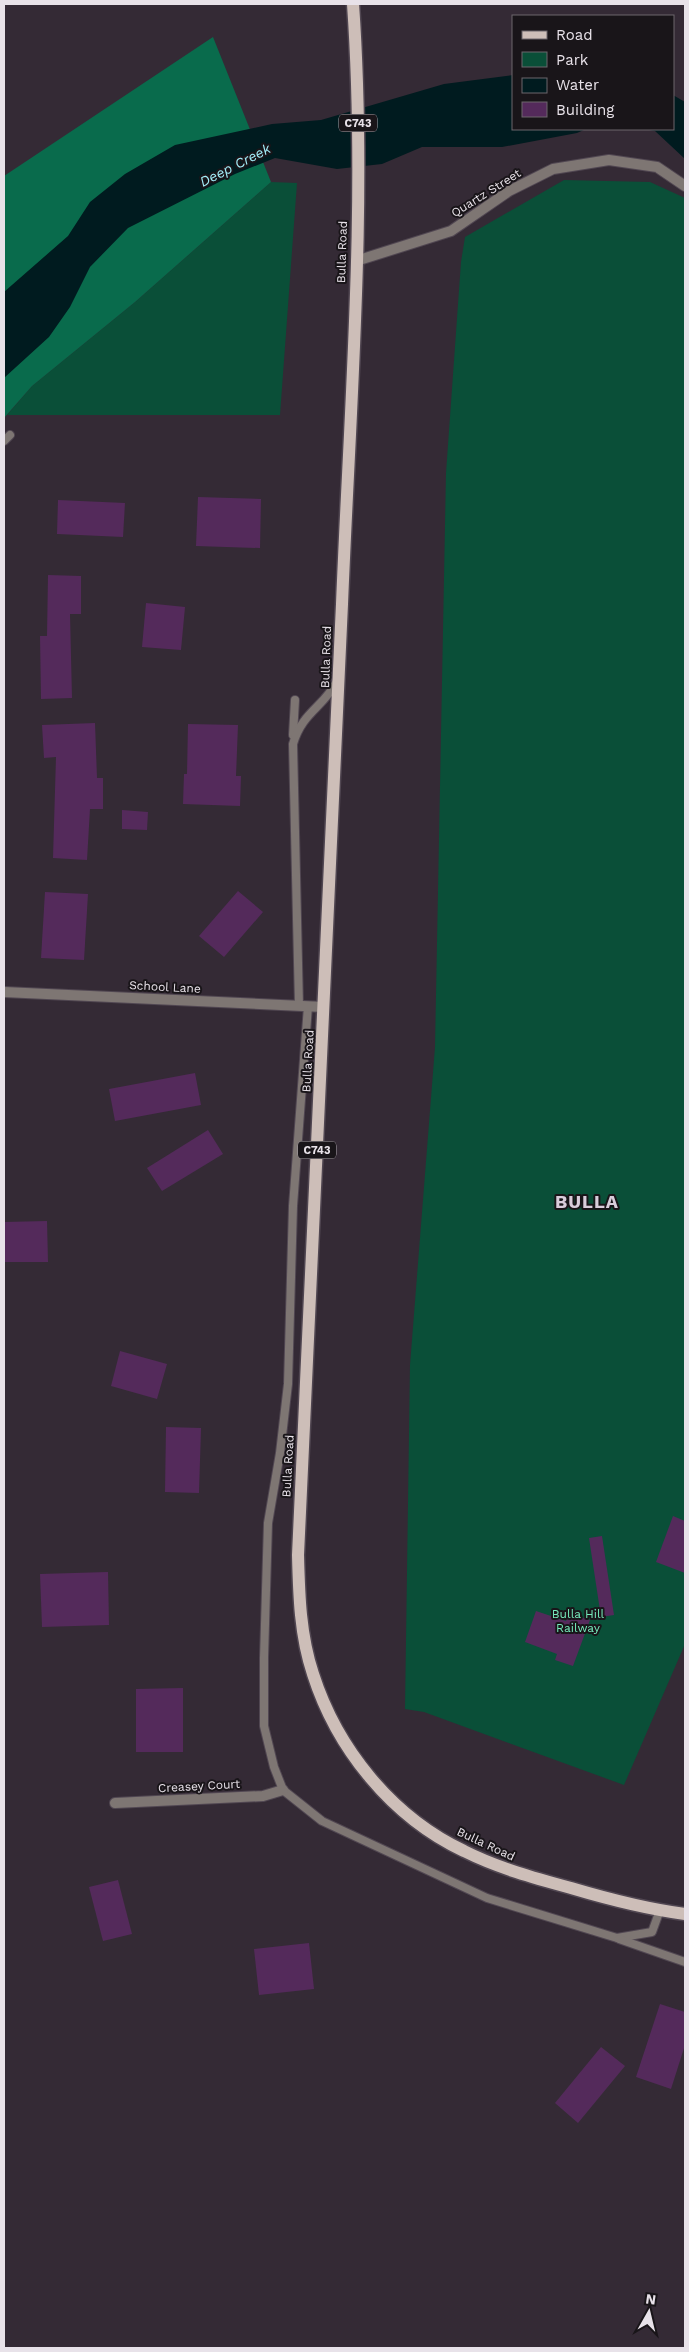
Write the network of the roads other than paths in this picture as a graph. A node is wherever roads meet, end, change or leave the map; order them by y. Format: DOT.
graph roads {
  1 [pos="353,4"];
  2 [pos="685,186"];
  3 [pos="356,261"];
  4 [pos="338,679"];
  5 [pos="295,700"];
  6 [pos="293,744"];
  7 [pos="4,992"];
  8 [pos="304,1006"];
  9 [pos="324,1006"];
  10 [pos="283,1790"];
  11 [pos="115,1802"];
  12 [pos="660,1910"];
  13 [pos="685,1914"];
  14 [pos="685,1919"];
  15 [pos="616,1938"];
  16 [pos="685,1962"];
  1 -- 3 [label="main road, Bulla Road / C743"];
  2 -- 3 [label="street, Quartz Street"];
  3 -- 4 [label="main road, Bulla Road / C743"];
  4 -- 6 [label="lane"];
  4 -- 9 [label="main road, Bulla Road / C743"];
  5 -- 6 [label="lane, Bulla Road"];
  6 -- 8 [label="lane, Bulla Road"];
  7 -- 8 [label="street, School Lane"];
  8 -- 9 [label="street, School Lane"];
  8 -- 10 [label="lane, Bulla Road"];
  9 -- 12 [label="main road, Bulla Road / C743"];
  10 -- 11 [label="street, Creasey Court"];
  10 -- 15 [label="lane"];
  12 -- 13 [label="main road, Bulla Road / C743"];
  12 -- 14 [label="main road, Bulla Road / C743"];
  12 -- 15 [label="lane"];
  15 -- 16 [label="lane"];
}
